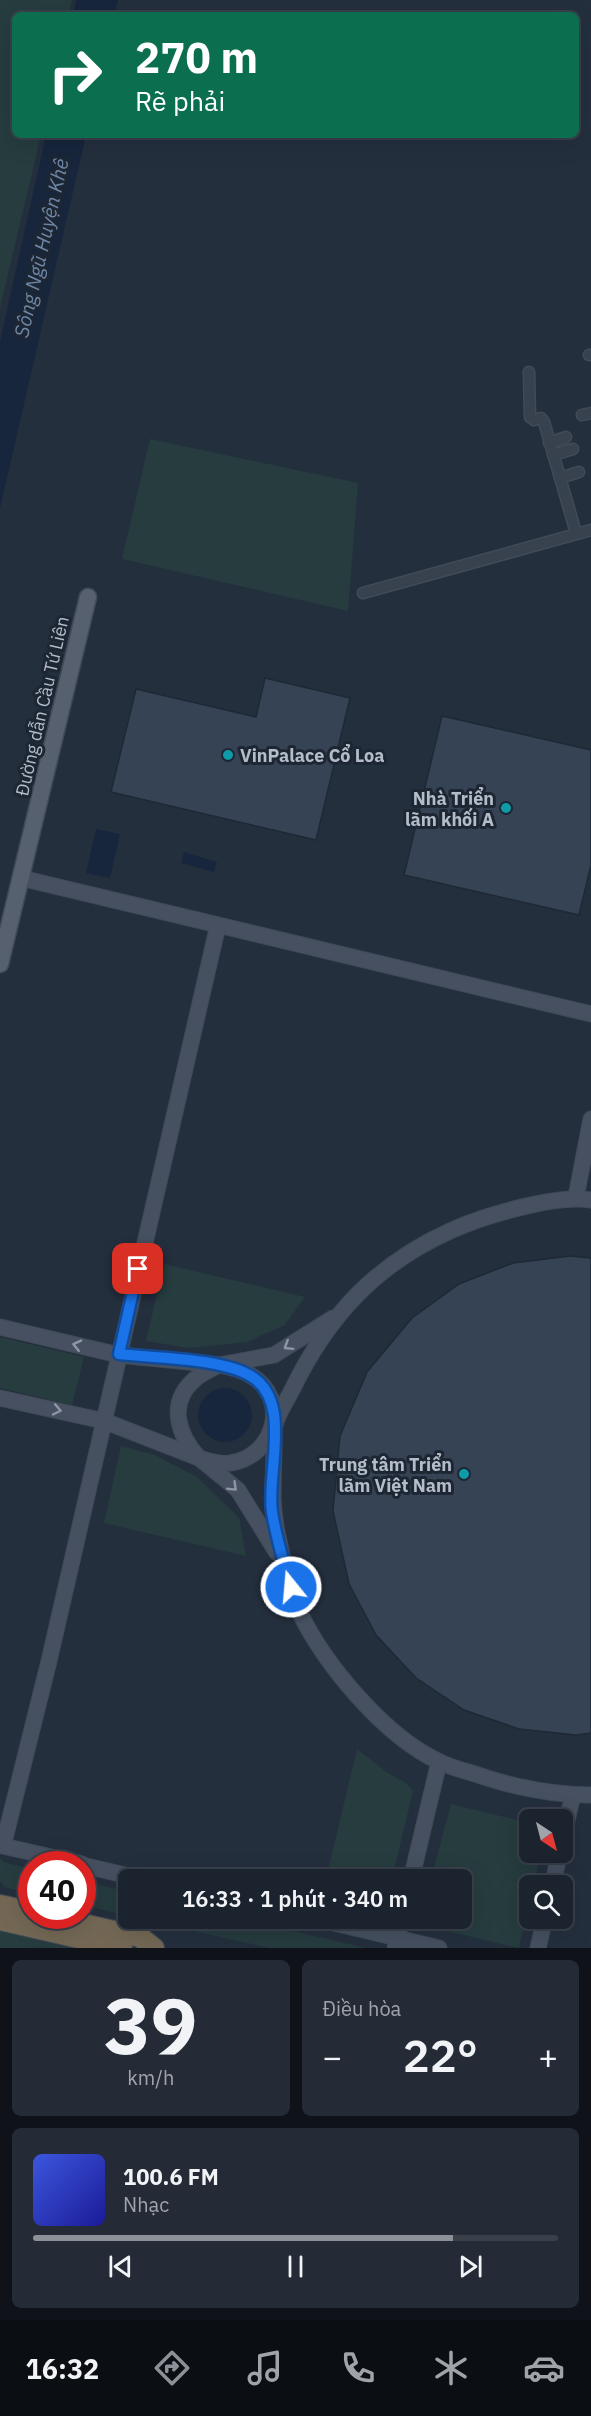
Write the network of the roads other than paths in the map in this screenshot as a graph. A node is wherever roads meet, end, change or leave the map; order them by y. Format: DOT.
graph roads {
  1 [pos="529,372"];
  2 [pos="566,437"];
  3 [pos="549,443"];
  4 [pos="573,449"];
  5 [pos="553,455"];
  6 [pos="579,472"];
  7 [pos="560,478"];
  8 [pos="591,530"];
  9 [pos="576,533"];
  10 [pos="363,593"];
  11 [pos="88,597"];
  12 [pos="21,878"];
  13 [pos="218,925"];
  14 [pos="0,964"];
  15 [pos="591,1014"];
  16 [pos="591,1119"];
  17 [pos="583,1199"];
  18 [pos="338,1315"];
  19 [pos="0,1327"];
  20 [pos="119,1354"];
  21 [pos="219,1365"];
  22 [pos="0,1398"];
  23 [pos="104,1420"];
  24 [pos="275,1425"];
  25 [pos="199,1458"];
  26 [pos="284,1565"];
  27 [pos="439,1762"];
  28 [pos="573,1795"];
  29 [pos="591,1795"];
  30 [pos="570,1809"];
  31 [pos="24,1851"];
  32 [pos="96,1868"];
  33 [pos="414,1869"];
  34 [pos="118,1873"];
  35 [pos="0,1905"];
  36 [pos="18,1909"];
  37 [pos="0,1920"];
  38 [pos="96,1927"];
  39 [pos="350,1929"];
  40 [pos="542,1929"];
  41 [pos="396,1943"];
  42 [pos="122,1948"];
  43 [pos="154,1948"];
  44 [pos="439,1948"];
  45 [pos="538,1948"];
  1 -- 3 [label="street"];
  2 -- 3 [label="street"];
  3 -- 5 [label="street"];
  4 -- 5 [label="street"];
  5 -- 7 [label="street"];
  6 -- 7 [label="street"];
  7 -- 9 [label="street"];
  8 -- 9 [label="street"];
  9 -- 10 [label="street"];
  11 -- 12 [label="main road, Đường dẫn Cầu Tứ Liên"];
  12 -- 13 [label="street"];
  12 -- 14 [label="main road, Đường dẫn Cầu Tứ Liên"];
  13 -- 15 [label="street"];
  13 -- 20 [label="street"];
  16 -- 17 [label="street"];
  17 -- 18 [label="street"];
  18 -- 21 [label="street, one-way"];
  18 -- 24 [label="street"];
  20 -- 19 [label="street, one-way"];
  20 -- 21 [label="street"];
  20 -- 23 [label="street"];
  21 -- 24 [label="street"];
  21 -- 25 [label="street"];
  22 -- 23 [label="street, one-way"];
  23 -- 25 [label="street"];
  23 -- 31 [label="street"];
  24 -- 25 [label="street"];
  24 -- 26 [label="street"];
  25 -- 26 [label="street, one-way"];
  26 -- 27 [label="street"];
  27 -- 28 [label="street"];
  27 -- 33 [label="street"];
  28 -- 29 [label="street"];
  28 -- 30 [label="street"];
  32 -- 34 [label="street"];
  35 -- 36 [label="highway"];
  37 -- 42 [label="highway"];
  38 -- 43 [label="highway"];
  39 -- 41 [label="street"];
  40 -- 45 [label="street"];
  41 -- 44 [label="street"];
}
